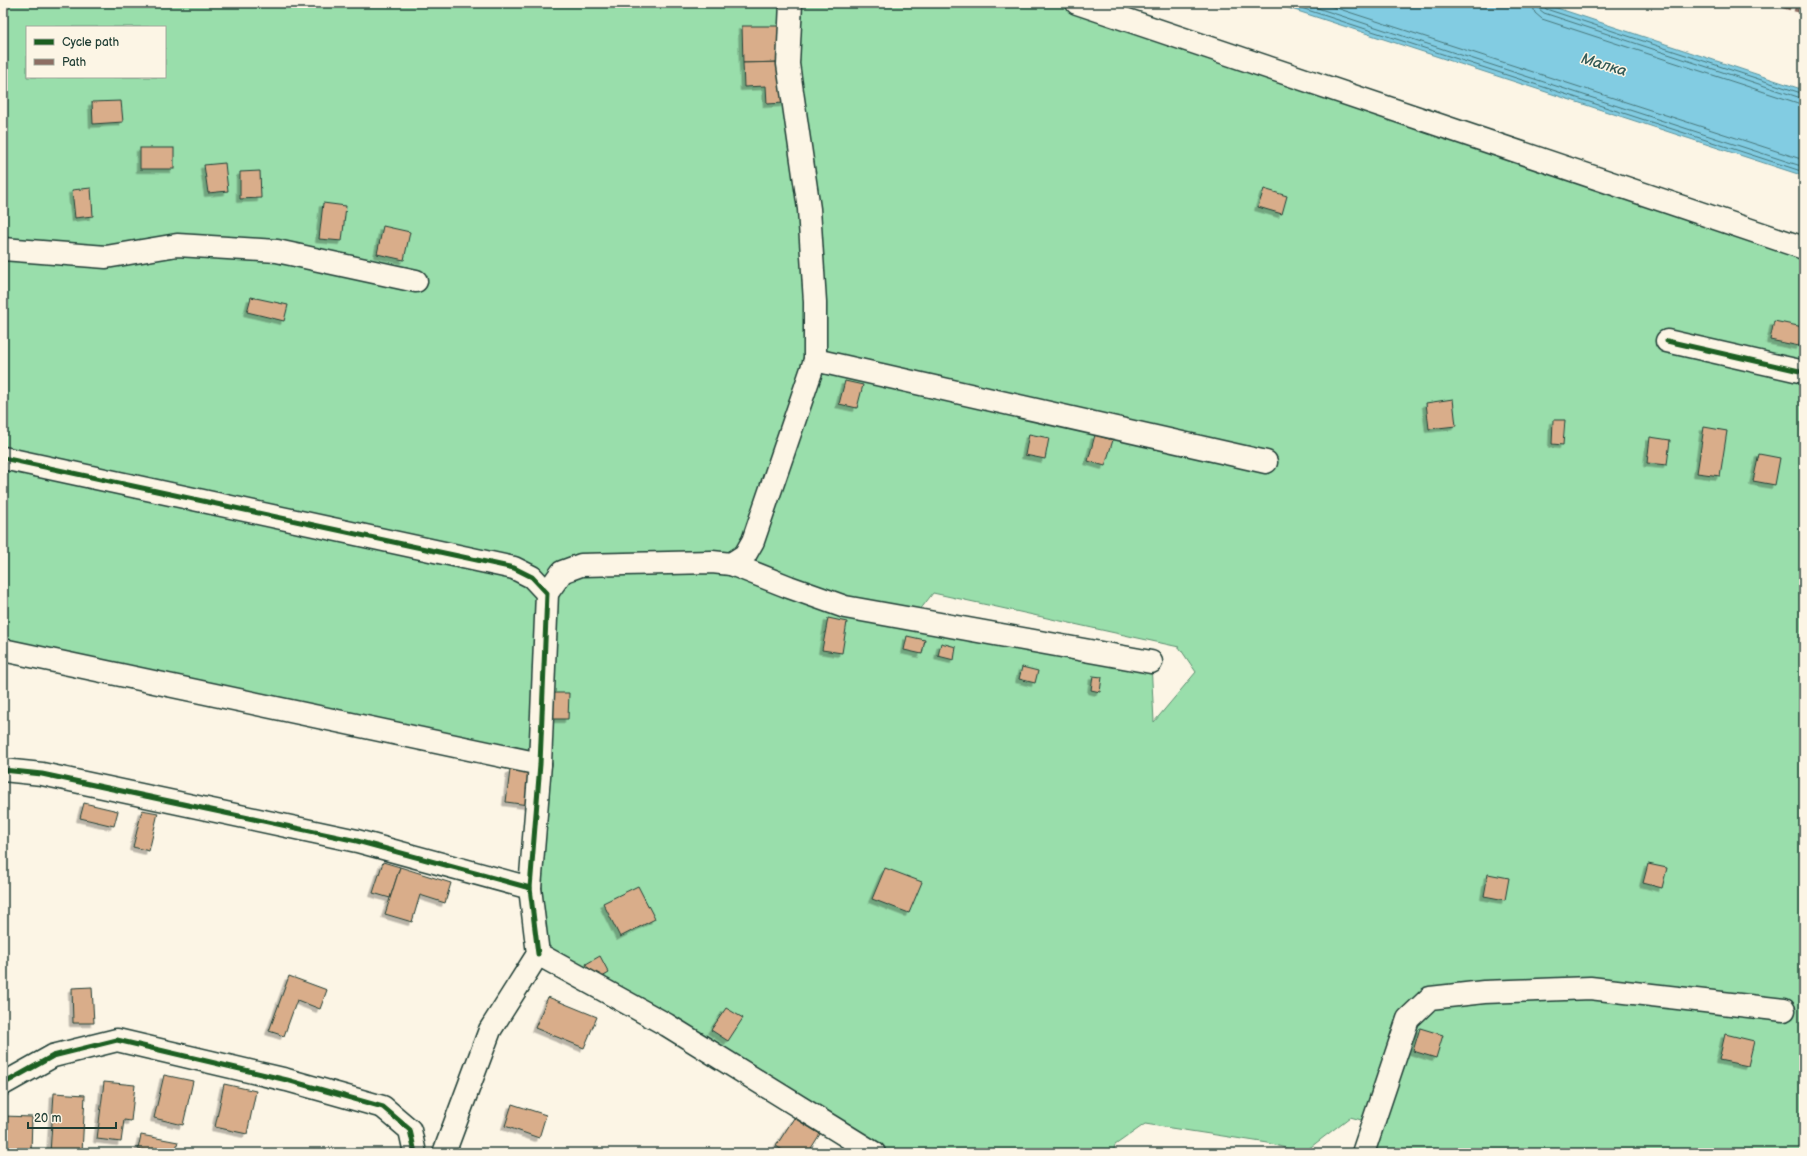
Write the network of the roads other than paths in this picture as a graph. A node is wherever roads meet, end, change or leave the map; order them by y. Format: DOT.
graph roads {
  1 [pos="791,3"];
  2 [pos="1077,3"];
  3 [pos="1804,248"];
  4 [pos="3,249"];
  5 [pos="416,281"];
  6 [pos="1667,341"];
  7 [pos="815,360"];
  8 [pos="1804,372"];
  9 [pos="3,458"];
  10 [pos="1266,462"];
  11 [pos="731,564"];
  12 [pos="547,593"];
  13 [pos="3,650"];
  14 [pos="1151,662"];
  15 [pos="540,764"];
  16 [pos="3,770"];
  17 [pos="530,888"];
  18 [pos="538,954"];
  19 [pos="1784,1010"];
  20 [pos="3,1084"];
  21 [pos="415,1153"];
  22 [pos="444,1153"];
  23 [pos="874,1153"];
  24 [pos="1363,1153"];
  1 -- 7 [label="street"];
  2 -- 3 [label="street"];
  4 -- 5 [label="street"];
  6 -- 8 [label="street"];
  7 -- 10 [label="street"];
  7 -- 11 [label="street"];
  9 -- 12 [label="street"];
  11 -- 12 [label="street"];
  11 -- 14 [label="street"];
  12 -- 15 [label="street"];
  13 -- 15 [label="street"];
  15 -- 17 [label="street"];
  16 -- 17 [label="street"];
  17 -- 18 [label="street"];
  18 -- 22 [label="street"];
  18 -- 23 [label="street"];
  19 -- 24 [label="street"];
  20 -- 21 [label="street"];
}
